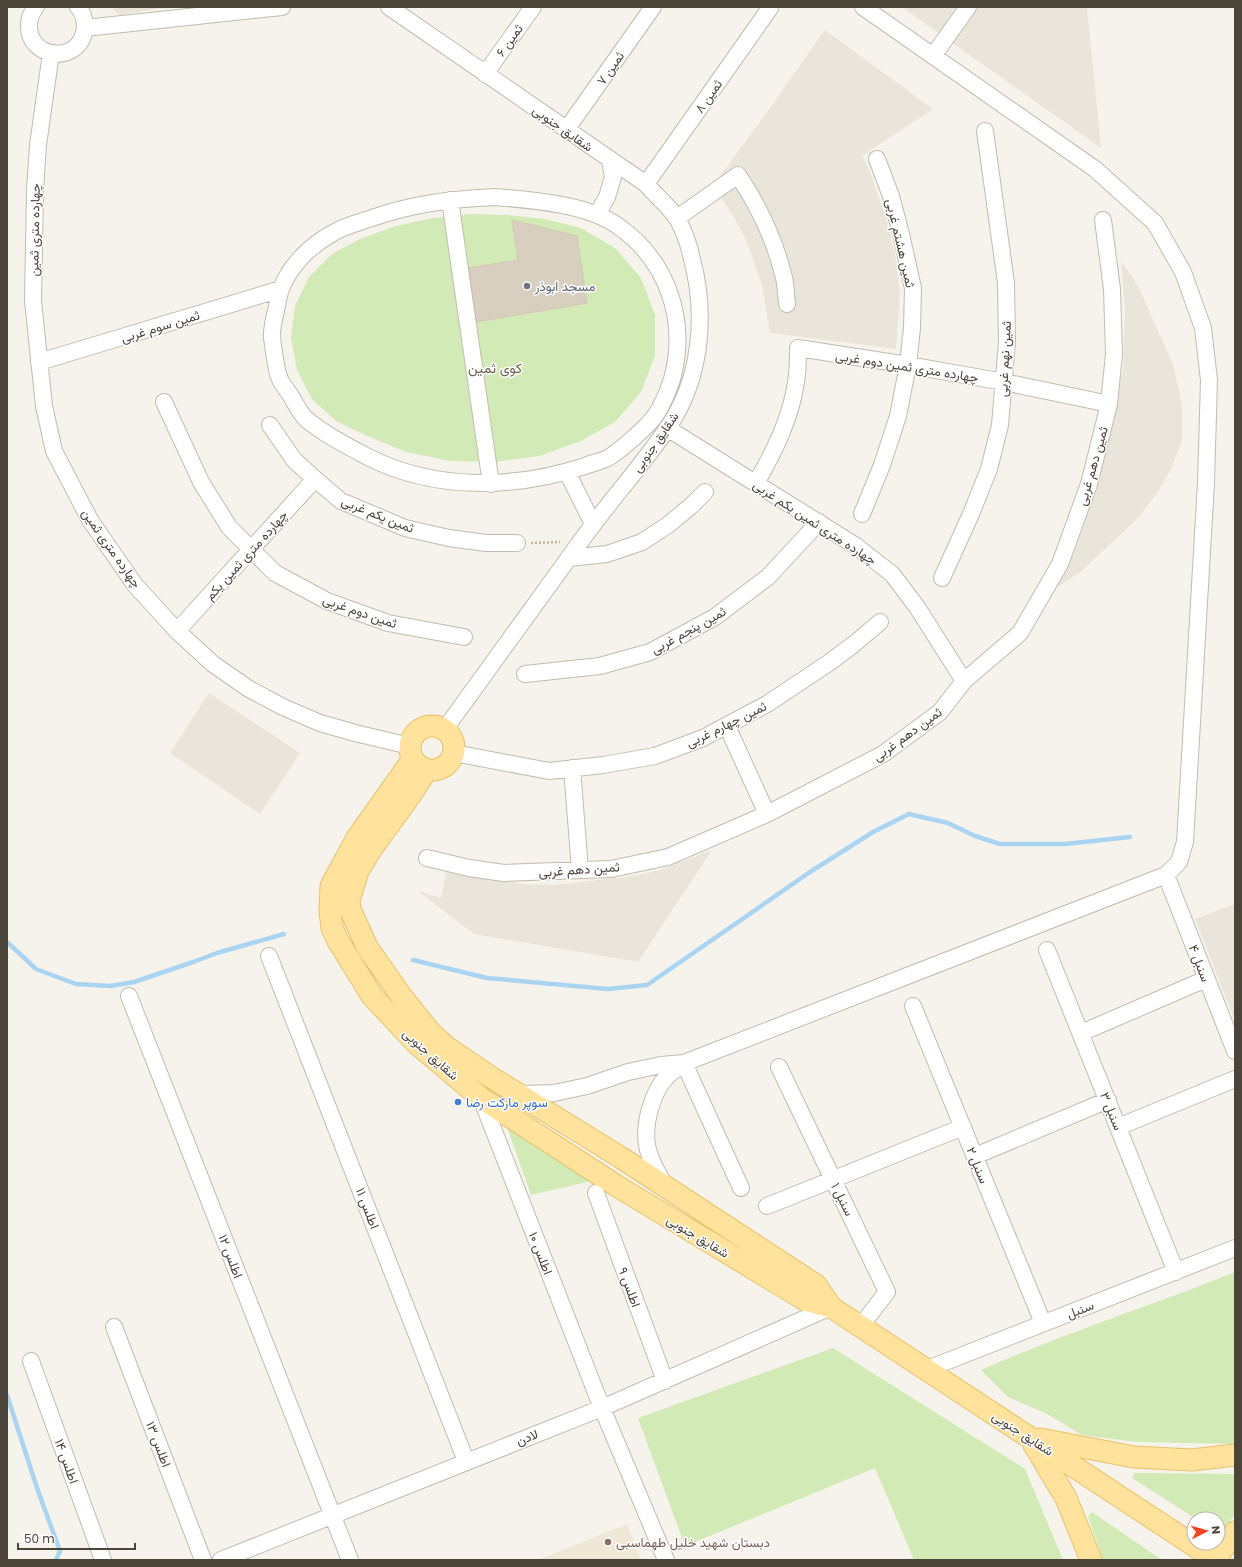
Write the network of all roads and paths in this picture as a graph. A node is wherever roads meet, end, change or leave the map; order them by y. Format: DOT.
graph roads {
  1 [pos="36,7"];
  2 [pos="78,7"];
  3 [pos="282,7"];
  4 [pos="389,7"];
  5 [pos="533,7"];
  6 [pos="653,7"];
  7 [pos="863,7"];
  8 [pos="968,7"];
  9 [pos="770,8"];
  10 [pos="408,12"];
  11 [pos="85,28"];
  12 [pos="51,53"];
  13 [pos="933,56"];
  14 [pos="485,74"];
  15 [pos="566,130"];
  16 [pos="985,131"];
  17 [pos="876,159"];
  18 [pos="610,160"];
  19 [pos="646,184"];
  20 [pos="450,200"];
  21 [pos="597,215"];
  22 [pos="677,218"];
  23 [pos="1103,220"];
  24 [pos="281,289"];
  25 [pos="788,304"];
  26 [pos="39,362"];
  27 [pos="908,365"];
  28 [pos="1004,382"];
  29 [pos="164,402"];
  30 [pos="1109,404"];
  31 [pos="270,426"];
  32 [pos="667,428"];
  33 [pos="567,472"];
  34 [pos="315,480"];
  35 [pos="756,483"];
  36 [pos="491,484"];
  37 [pos="705,492"];
  38 [pos="862,514"];
  39 [pos="819,522"];
  40 [pos="593,524"];
  41 [pos="580,542"];
  42 [pos="517,543"];
  43 [pos="251,549"];
  44 [pos="569,558"];
  45 [pos="942,578"];
  46 [pos="880,622"];
  47 [pos="177,631"];
  48 [pos="464,637"];
  49 [pos="526,674"];
  50 [pos="964,681"];
  51 [pos="727,726"];
  52 [pos="445,729"];
  53 [pos="454,753"];
  54 [pos="416,758"];
  55 [pos="572,768"];
  56 [pos="767,814"];
  57 [pos="427,858"];
  58 [pos="580,870"];
  59 [pos="1166,875"];
  60 [pos="1047,950"];
  61 [pos="269,956"];
  62 [pos="1206,979"];
  63 [pos="129,996"];
  64 [pos="913,1006"];
  65 [pos="1081,1033"];
  66 [pos="1234,1047"];
  67 [pos="684,1063"];
  68 [pos="779,1067"];
  69 [pos="1235,1079"];
  70 [pos="518,1094"];
  71 [pos="481,1098"];
  72 [pos="1108,1100"];
  73 [pos="963,1127"];
  74 [pos="1118,1127"];
  75 [pos="975,1156"];
  76 [pos="833,1179"];
  77 [pos="665,1186"];
  78 [pos="741,1188"];
  79 [pos="596,1193"];
  80 [pos="767,1206"];
  81 [pos="1235,1248"];
  82 [pos="1176,1272"];
  83 [pos="830,1307"];
  84 [pos="1043,1323"];
  85 [pos="114,1327"];
  86 [pos="860,1327"];
  87 [pos="31,1361"];
  88 [pos="925,1370"];
  89 [pos="665,1381"];
  90 [pos="602,1408"];
  91 [pos="1029,1437"];
  92 [pos="1235,1455"];
  93 [pos="466,1461"];
  94 [pos="332,1515"];
  95 [pos="1235,1532"];
  96 [pos="103,1560"];
  97 [pos="203,1560"];
  98 [pos="221,1560"];
  99 [pos="350,1560"];
  100 [pos="666,1560"];
  101 [pos="1091,1560"];
  102 [pos="1216,1560"];
  1 -- 12 [label="street"];
  2 -- 11 [label="street"];
  3 -- 11 [label="street"];
  4 -- 10 [label="street, شقایق جنوبی"];
  5 -- 14 [label="street, ثمین ۶"];
  6 -- 15 [label="street, ثمین ۷"];
  7 -- 13 [label="street"];
  8 -- 13 [label="street"];
  9 -- 19 [label="street, ثمین ۸"];
  10 -- 14 [label="street, شقایق جنوبی"];
  11 -- 12 [label="street"];
  12 -- 26 [label="street, چهارده متری ثمین"];
  13 -- 59 [label="street"];
  14 -- 15 [label="street, شقایق جنوبی"];
  15 -- 18 [label="street, شقایق جنوبی"];
  16 -- 28 [label="street, ثمین نهم غربی"];
  17 -- 27 [label="street, ثمین هشتم غربی"];
  18 -- 19 [label="street, شقایق جنوبی"];
  18 -- 21 [label="street"];
  19 -- 22 [label="street, شقایق جنوبی"];
  20 -- 21 [label="street"];
  20 -- 24 [label="street"];
  20 -- 36 [label="street"];
  21 -- 33 [label="street"];
  22 -- 25 [label="street"];
  22 -- 32 [label="street, شقایق جنوبی"];
  23 -- 30 [label="street, ثمین دهم غربی"];
  24 -- 26 [label="street, ثمین سوم غربی"];
  24 -- 36 [label="street"];
  26 -- 47 [label="street, چهارده متری ثمین"];
  27 -- 28 [label="street, چهارده متری ثمین دوم غربی"];
  27 -- 35 [label="street, چهارده متری ثمین دوم غربی"];
  27 -- 38 [label="street, ثمین هشتم غربی"];
  28 -- 30 [label="street, چهارده متری ثمین دوم غربی"];
  28 -- 45 [label="street, ثمین نهم غربی"];
  29 -- 43 [label="street, ثمین دوم غربی"];
  30 -- 50 [label="street, ثمین دهم غربی"];
  31 -- 34 [label="street, ثمین یکم غربی"];
  32 -- 35 [label="street, چهارده متری ثمین یکم غربی"];
  32 -- 40 [label="street, شقایق جنوبی"];
  33 -- 36 [label="street"];
  33 -- 40 [label="street"];
  34 -- 42 [label="street, ثمین یکم غربی"];
  34 -- 43 [label="street, چهارده متری ثمین یکم"];
  35 -- 39 [label="street, چهارده متری ثمین یکم غربی"];
  37 -- 44 [label="street"];
  39 -- 49 [label="street, ثمین پنجم غربی"];
  39 -- 50 [label="street, چهارده متری ثمین یکم غربی"];
  40 -- 41 [label="street, شقایق جنوبی"];
  41 -- 42 [label="path"];
  41 -- 44 [label="street, شقایق جنوبی"];
  43 -- 47 [label="street, چهارده متری ثمین یکم"];
  43 -- 48 [label="street, ثمین دوم غربی"];
  44 -- 52 [label="street, شقایق جنوبی"];
  46 -- 51 [label="street, ثمین چهارم غربی"];
  47 -- 54 [label="street, چهارده متری ثمین"];
  50 -- 56 [label="street, ثمین دهم غربی"];
  51 -- 55 [label="street, ثمین چهارم غربی"];
  51 -- 56 [label="street"];
  52 -- 53 [label="main road"];
  52 -- 54 [label="main road"];
  53 -- 54 [label="main road"];
  53 -- 55 [label="street, ثمین چهارم غربی"];
  54 -- 70 [label="main road, شقایق جنوبی"];
  54 -- 71 [label="main road, شقایق جنوبی"];
  55 -- 58 [label="street"];
  56 -- 58 [label="street, ثمین دهم غربی"];
  57 -- 58 [label="street, ثمین دهم غربی"];
  59 -- 62 [label="street, سنبل ۴"];
  59 -- 67 [label="street"];
  60 -- 65 [label="street, سنبل ۳"];
  61 -- 93 [label="street, اطلس ۱۱"];
  62 -- 65 [label="street"];
  62 -- 66 [label="street, سنبل ۴"];
  63 -- 94 [label="street, اطلس ۱۲"];
  64 -- 73 [label="street, سنبل ۲"];
  65 -- 72 [label="street, سنبل ۳"];
  67 -- 70 [label="street"];
  67 -- 77 [label="street"];
  67 -- 78 [label="street"];
  68 -- 76 [label="street, سنبل ۱"];
  69 -- 74 [label="street"];
  70 -- 77 [label="main road, شقایق جنوبی"];
  71 -- 83 [label="main road, شقایق جنوبی"];
  71 -- 90 [label="street, اطلس ۱۰"];
  72 -- 74 [label="street, سنبل ۳"];
  72 -- 75 [label="street"];
  73 -- 75 [label="street, سنبل ۲"];
  73 -- 76 [label="street"];
  74 -- 82 [label="street, سنبل ۳"];
  75 -- 84 [label="street, سنبل ۲"];
  76 -- 80 [label="street"];
  76 -- 86 [label="street, سنبل ۱"];
  77 -- 83 [label="main road, شقایق جنوبی"];
  79 -- 89 [label="street, اطلس ۹"];
  81 -- 82 [label="street, سنبل"];
  82 -- 84 [label="street, سنبل"];
  83 -- 86 [label="main road, شقایق جنوبی"];
  83 -- 89 [label="street, لادن"];
  84 -- 88 [label="street, سنبل"];
  85 -- 97 [label="street, اطلس ۱۳"];
  86 -- 88 [label="main road, شقایق جنوبی"];
  87 -- 96 [label="street, اطلس ۱۴"];
  88 -- 91 [label="main road, شقایق جنوبی"];
  89 -- 90 [label="street, لادن"];
  90 -- 93 [label="street, لادن"];
  90 -- 100 [label="street"];
  91 -- 92 [label="main road"];
  91 -- 101 [label="main road"];
  91 -- 102 [label="main road, شقایق جنوبی"];
  93 -- 94 [label="street, لادن"];
  94 -- 98 [label="street, لادن"];
  94 -- 99 [label="street, اطلس ۱۲"];
  95 -- 102 [label="main road"];
}
